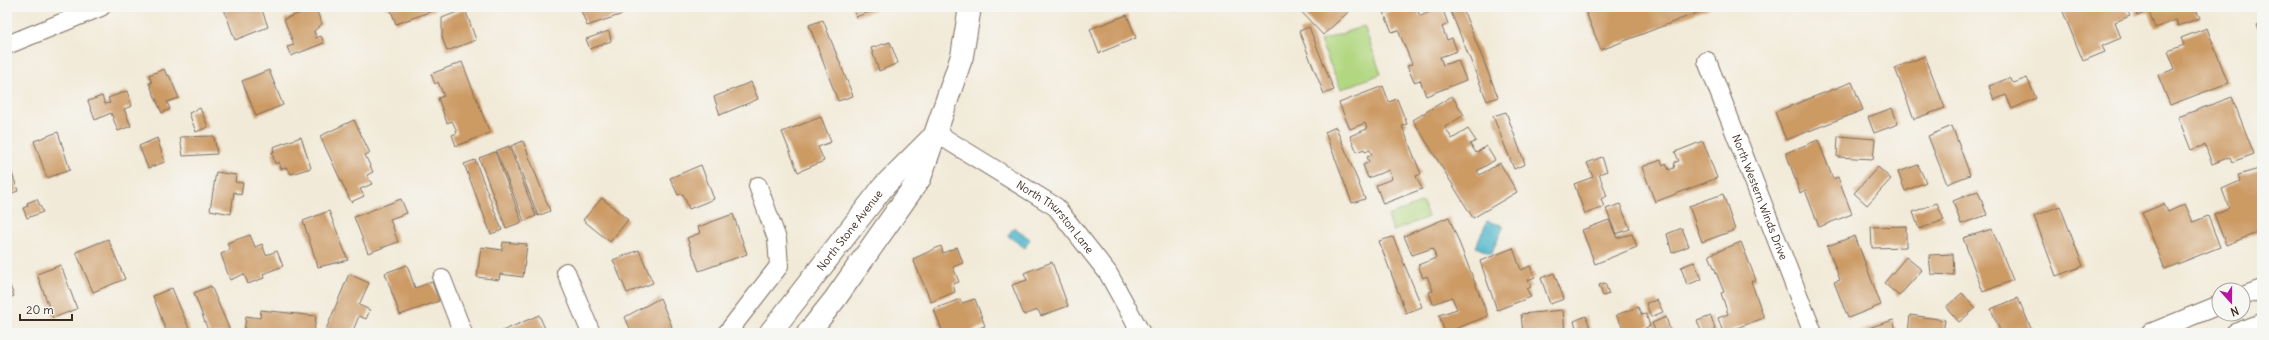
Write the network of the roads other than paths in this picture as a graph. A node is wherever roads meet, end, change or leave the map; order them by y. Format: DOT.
graph roads {
  1 [pos="101,7"];
  2 [pos="970,7"];
  3 [pos="7,45"];
  4 [pos="1707,61"];
  5 [pos="936,133"];
  6 [pos="758,186"];
  7 [pos="566,272"];
  8 [pos="442,279"];
  9 [pos="2262,288"];
  10 [pos="2251,293"];
  11 [pos="2262,307"];
  12 [pos="2211,308"];
  13 [pos="2262,318"];
  14 [pos="2262,323"];
  15 [pos="463,333"];
  16 [pos="591,333"];
  17 [pos="727,333"];
  18 [pos="770,333"];
  19 [pos="808,333"];
  20 [pos="1141,333"];
  21 [pos="1813,333"];
  22 [pos="2150,333"];
  23 [pos="2235,333"];
  1 -- 3 [label="street"];
  2 -- 5 [label="main road, North Stone Avenue"];
  4 -- 21 [label="street, North Western Winds Drive"];
  5 -- 18 [label="main road, North Stone Avenue"];
  5 -- 19 [label="main road, North Stone Avenue"];
  5 -- 20 [label="street, North Thurston Lane"];
  6 -- 17 [label="street"];
  7 -- 16 [label="street"];
  8 -- 15 [label="street"];
  9 -- 10 [label="street"];
  11 -- 13 [label="street"];
  12 -- 22 [label="street"];
  14 -- 23 [label="street"];
}
